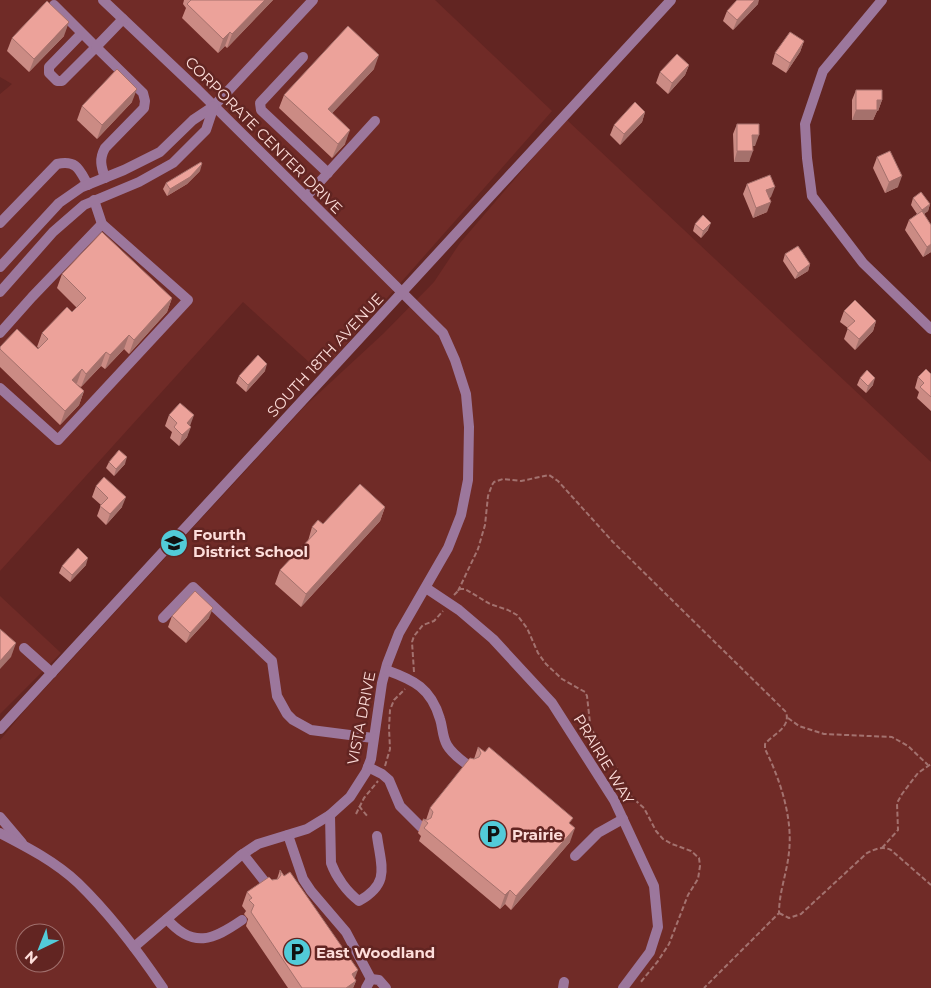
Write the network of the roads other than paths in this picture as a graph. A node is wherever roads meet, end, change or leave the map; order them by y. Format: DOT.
graph roads {
  1 [pos="103,0"];
  2 [pos="313,0"];
  3 [pos="671,0"];
  4 [pos="882,0"];
  5 [pos="54,5"];
  6 [pos="123,19"];
  7 [pos="82,33"];
  8 [pos="96,47"];
  9 [pos="303,57"];
  10 [pos="214,106"];
  11 [pos="374,121"];
  12 [pos="328,172"];
  13 [pos="105,178"];
  14 [pos="88,184"];
  15 [pos="306,197"];
  16 [pos="94,200"];
  17 [pos="0,223"];
  18 [pos="102,224"];
  19 [pos="0,266"];
  20 [pos="12,278"];
  21 [pos="0,292"];
  22 [pos="403,293"];
  23 [pos="931,329"];
  24 [pos="0,333"];
  25 [pos="0,388"];
  26 [pos="426,588"];
  27 [pos="163,618"];
  28 [pos="24,648"];
  29 [pos="386,670"];
  30 [pos="52,673"];
  31 [pos="0,729"];
  32 [pos="373,738"];
  33 [pos="469,766"];
  34 [pos="368,767"];
  35 [pos="330,815"];
  36 [pos="0,817"];
  37 [pos="623,819"];
  38 [pos="422,827"];
  39 [pos="0,833"];
  40 [pos="288,835"];
  41 [pos="377,836"];
  42 [pos="26,847"];
  43 [pos="243,854"];
  44 [pos="576,856"];
  45 [pos="269,887"];
  46 [pos="167,919"];
  47 [pos="242,920"];
  48 [pos="134,947"];
  49 [pos="368,984"];
  50 [pos="163,988"];
  51 [pos="386,988"];
  52 [pos="623,988"];
  1 -- 6 [label="street, CORPORATE CENTER DRIVE"];
  2 -- 10 [label="street"];
  3 -- 22 [label="street, SOUTH 18TH AVENUE"];
  4 -- 23 [label="street"];
  5 -- 7 [label="street"];
  6 -- 8 [label="street"];
  6 -- 10 [label="street, CORPORATE CENTER DRIVE"];
  7 -- 8 [label="street"];
  7 -- 8 [label="street"];
  8 -- 13 [label="street"];
  9 -- 12 [label="street"];
  10 -- 13 [label="street"];
  10 -- 15 [label="street, CORPORATE CENTER DRIVE"];
  10 -- 16 [label="street"];
  11 -- 12 [label="street"];
  12 -- 15 [label="street"];
  13 -- 14 [label="street"];
  14 -- 17 [label="street"];
  14 -- 19 [label="street"];
  15 -- 22 [label="street, CORPORATE CENTER DRIVE"];
  16 -- 18 [label="street"];
  16 -- 20 [label="street"];
  18 -- 24 [label="street"];
  18 -- 25 [label="street"];
  19 -- 20 [label="street"];
  20 -- 21 [label="street"];
  22 -- 26 [label="street, VISTA DRIVE"];
  22 -- 30 [label="street, SOUTH 18TH AVENUE"];
  26 -- 29 [label="street, VISTA DRIVE"];
  26 -- 37 [label="street, PRAIRIE WAY"];
  27 -- 32 [label="street"];
  28 -- 30 [label="street"];
  29 -- 32 [label="street, VISTA DRIVE"];
  29 -- 33 [label="street"];
  30 -- 31 [label="street, SOUTH 18TH AVENUE"];
  32 -- 34 [label="street, VISTA DRIVE"];
  34 -- 35 [label="street, VISTA DRIVE"];
  34 -- 38 [label="street"];
  35 -- 40 [label="street, VISTA DRIVE"];
  35 -- 41 [label="street"];
  36 -- 42 [label="street"];
  37 -- 44 [label="street"];
  37 -- 52 [label="street, PRAIRIE WAY"];
  39 -- 42 [label="street"];
  40 -- 43 [label="street, VISTA DRIVE"];
  40 -- 49 [label="street"];
  42 -- 48 [label="street"];
  43 -- 45 [label="street"];
  43 -- 46 [label="street, VISTA DRIVE"];
  46 -- 47 [label="street"];
  46 -- 48 [label="street, VISTA DRIVE"];
  48 -- 50 [label="street"];
  49 -- 51 [label="street"];
}
